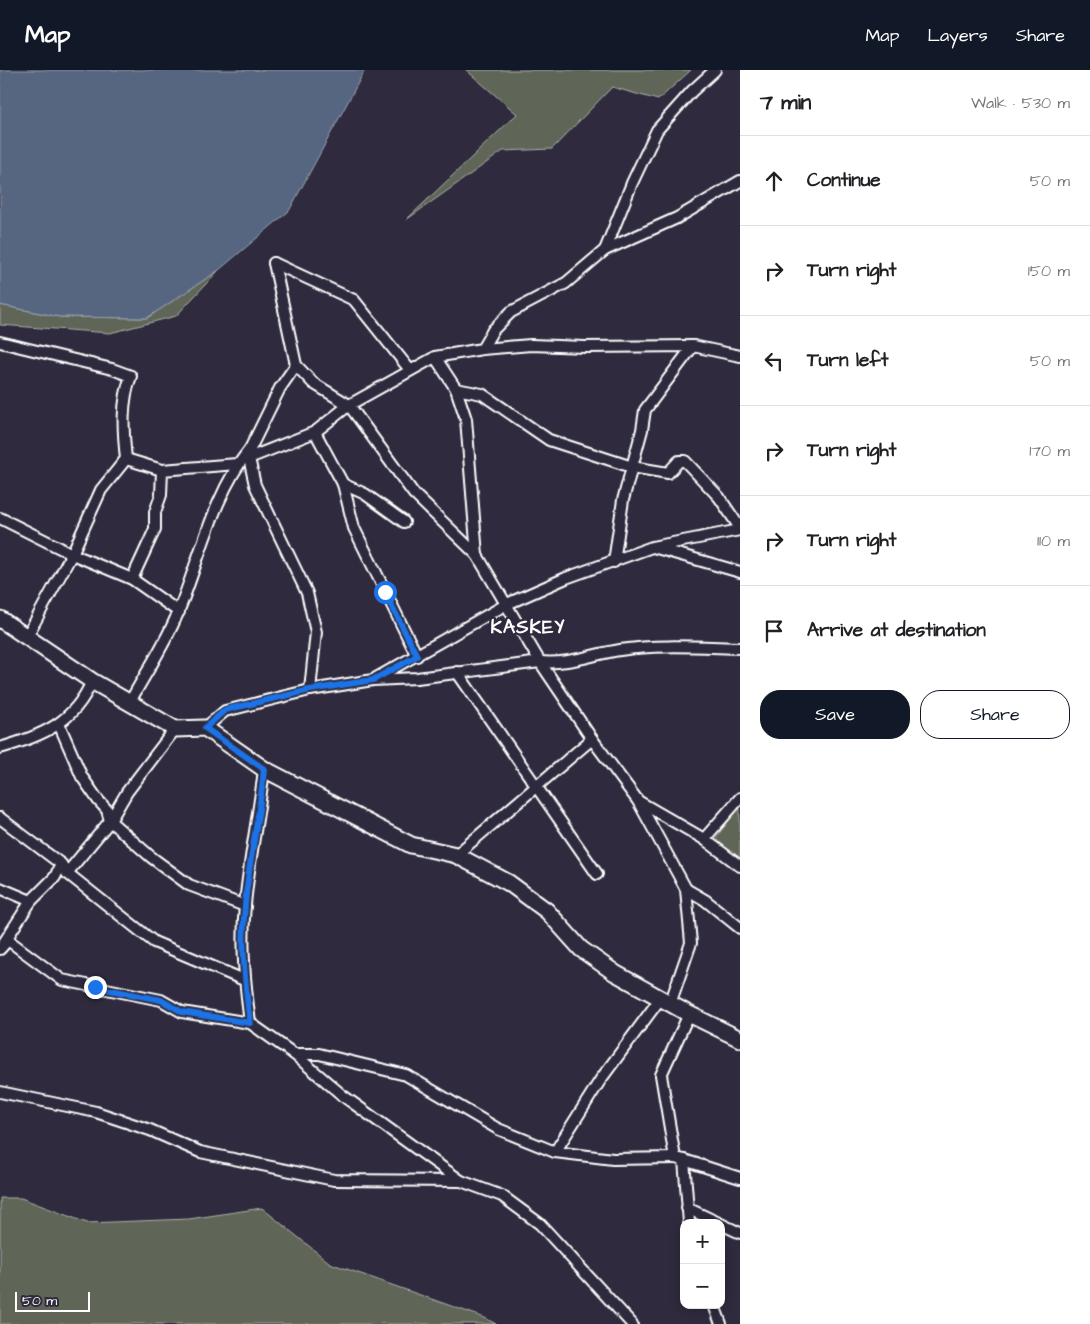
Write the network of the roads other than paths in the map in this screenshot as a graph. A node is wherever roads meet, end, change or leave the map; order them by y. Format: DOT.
graph roads {
  1 [pos="715,70"];
  2 [pos="740,181"];
  3 [pos="604,250"];
  4 [pos="0,342"];
  5 [pos="694,346"];
  6 [pos="482,349"];
  7 [pos="740,356"];
  8 [pos="435,358"];
  9 [pos="296,366"];
  10 [pos="410,370"];
  11 [pos="456,389"];
  12 [pos="349,405"];
  13 [pos="315,432"];
  14 [pos="249,453"];
  15 [pos="126,459"];
  16 [pos="237,464"];
  17 [pos="632,467"];
  18 [pos="162,470"];
  19 [pos="343,484"];
  20 [pos="0,518"];
  21 [pos="404,522"];
  22 [pos="740,529"];
  23 [pos="652,547"];
  24 [pos="72,554"];
  25 [pos="477,555"];
  26 [pos="614,562"];
  27 [pos="740,572"];
  28 [pos="132,579"];
  29 [pos="507,604"];
  30 [pos="179,612"];
  31 [pos="0,619"];
  32 [pos="26,638"];
  33 [pos="740,648"];
  34 [pos="417,656"];
  35 [pos="540,662"];
  36 [pos="457,672"];
  37 [pos="373,680"];
  38 [pos="92,681"];
  39 [pos="310,690"];
  40 [pos="130,702"];
  41 [pos="59,724"];
  42 [pos="205,728"];
  43 [pos="175,729"];
  44 [pos="592,739"];
  45 [pos="0,748"];
  46 [pos="264,769"];
  47 [pos="535,786"];
  48 [pos="740,798"];
  49 [pos="638,801"];
  50 [pos="0,818"];
  51 [pos="110,821"];
  52 [pos="704,839"];
  53 [pos="456,855"];
  54 [pos="740,866"];
  55 [pos="64,869"];
  56 [pos="597,874"];
  57 [pos="0,888"];
  58 [pos="686,889"];
  59 [pos="31,901"];
  60 [pos="245,906"];
  61 [pos="740,928"];
  62 [pos="0,949"];
  63 [pos="244,980"];
  64 [pos="665,1002"];
  65 [pos="688,1014"];
  66 [pos="250,1023"];
  67 [pos="740,1039"];
  68 [pos="294,1054"];
  69 [pos="0,1092"];
  70 [pos="555,1152"];
  71 [pos="679,1159"];
  72 [pos="740,1178"];
  73 [pos="461,1182"];
  74 [pos="687,1208"];
  75 [pos="688,1219"];
  76 [pos="711,1219"];
  77 [pos="725,1226"];
  78 [pos="740,1233"];
  79 [pos="715,1309"];
  80 [pos="632,1324"];
  81 [pos="721,1324"];
  1 -- 3 [label="street"];
  2 -- 3 [label="street"];
  3 -- 6 [label="street"];
  4 -- 15 [label="street"];
  5 -- 6 [label="street"];
  5 -- 7 [label="street"];
  5 -- 17 [label="street"];
  6 -- 8 [label="street"];
  8 -- 10 [label="street"];
  8 -- 11 [label="street"];
  9 -- 10 [label="street"];
  9 -- 12 [label="street"];
  9 -- 14 [label="street"];
  10 -- 12 [label="street"];
  11 -- 17 [label="street"];
  11 -- 25 [label="street"];
  12 -- 13 [label="street"];
  12 -- 25 [label="street"];
  13 -- 14 [label="street"];
  13 -- 19 [label="street"];
  14 -- 16 [label="street"];
  14 -- 39 [label="street"];
  15 -- 18 [label="street"];
  15 -- 24 [label="street"];
  16 -- 18 [label="street"];
  16 -- 30 [label="street"];
  17 -- 22 [label="street"];
  17 -- 26 [label="street"];
  18 -- 28 [label="street"];
  19 -- 21 [label="street"];
  19 -- 34 [label="street"];
  20 -- 24 [label="street"];
  22 -- 23 [label="street"];
  23 -- 26 [label="street"];
  23 -- 27 [label="street"];
  24 -- 28 [label="street"];
  24 -- 32 [label="street"];
  25 -- 29 [label="street"];
  26 -- 29 [label="street"];
  28 -- 30 [label="street"];
  29 -- 34 [label="street"];
  29 -- 35 [label="street"];
  30 -- 40 [label="street"];
  31 -- 32 [label="main road"];
  32 -- 38 [label="main road"];
  33 -- 35 [label="street"];
  34 -- 37 [label="street"];
  35 -- 36 [label="street"];
  35 -- 44 [label="street"];
  36 -- 37 [label="street"];
  36 -- 47 [label="street"];
  37 -- 39 [label="street"];
  38 -- 40 [label="main road"];
  38 -- 41 [label="street"];
  39 -- 42 [label="street"];
  40 -- 43 [label="main road"];
  41 -- 45 [label="street"];
  41 -- 51 [label="street"];
  42 -- 43 [label="main road"];
  42 -- 46 [label="main road"];
  43 -- 51 [label="street"];
  44 -- 47 [label="street"];
  44 -- 49 [label="street"];
  46 -- 53 [label="main road"];
  46 -- 60 [label="street"];
  47 -- 53 [label="street"];
  47 -- 56 [label="street"];
  48 -- 52 [label="street"];
  49 -- 52 [label="street"];
  49 -- 58 [label="street"];
  50 -- 55 [label="street"];
  51 -- 55 [label="street"];
  51 -- 60 [label="street"];
  52 -- 54 [label="street"];
  53 -- 64 [label="main road"];
  55 -- 59 [label="street"];
  55 -- 63 [label="street"];
  57 -- 59 [label="street"];
  58 -- 61 [label="street"];
  58 -- 64 [label="street"];
  59 -- 62 [label="street"];
  60 -- 63 [label="street"];
  62 -- 66 [label="street"];
  63 -- 66 [label="street"];
  64 -- 65 [label="main road"];
  64 -- 70 [label="street"];
  65 -- 67 [label="main road"];
  65 -- 71 [label="street"];
  66 -- 68 [label="street"];
  68 -- 70 [label="street"];
  68 -- 73 [label="street"];
  69 -- 73 [label="street"];
  70 -- 71 [label="street"];
  71 -- 72 [label="street"];
  71 -- 74 [label="street"];
  73 -- 80 [label="street"];
  74 -- 75 [label="street"];
  74 -- 76 [label="street"];
  77 -- 78 [label="street"];
  79 -- 81 [label="street"];
}
